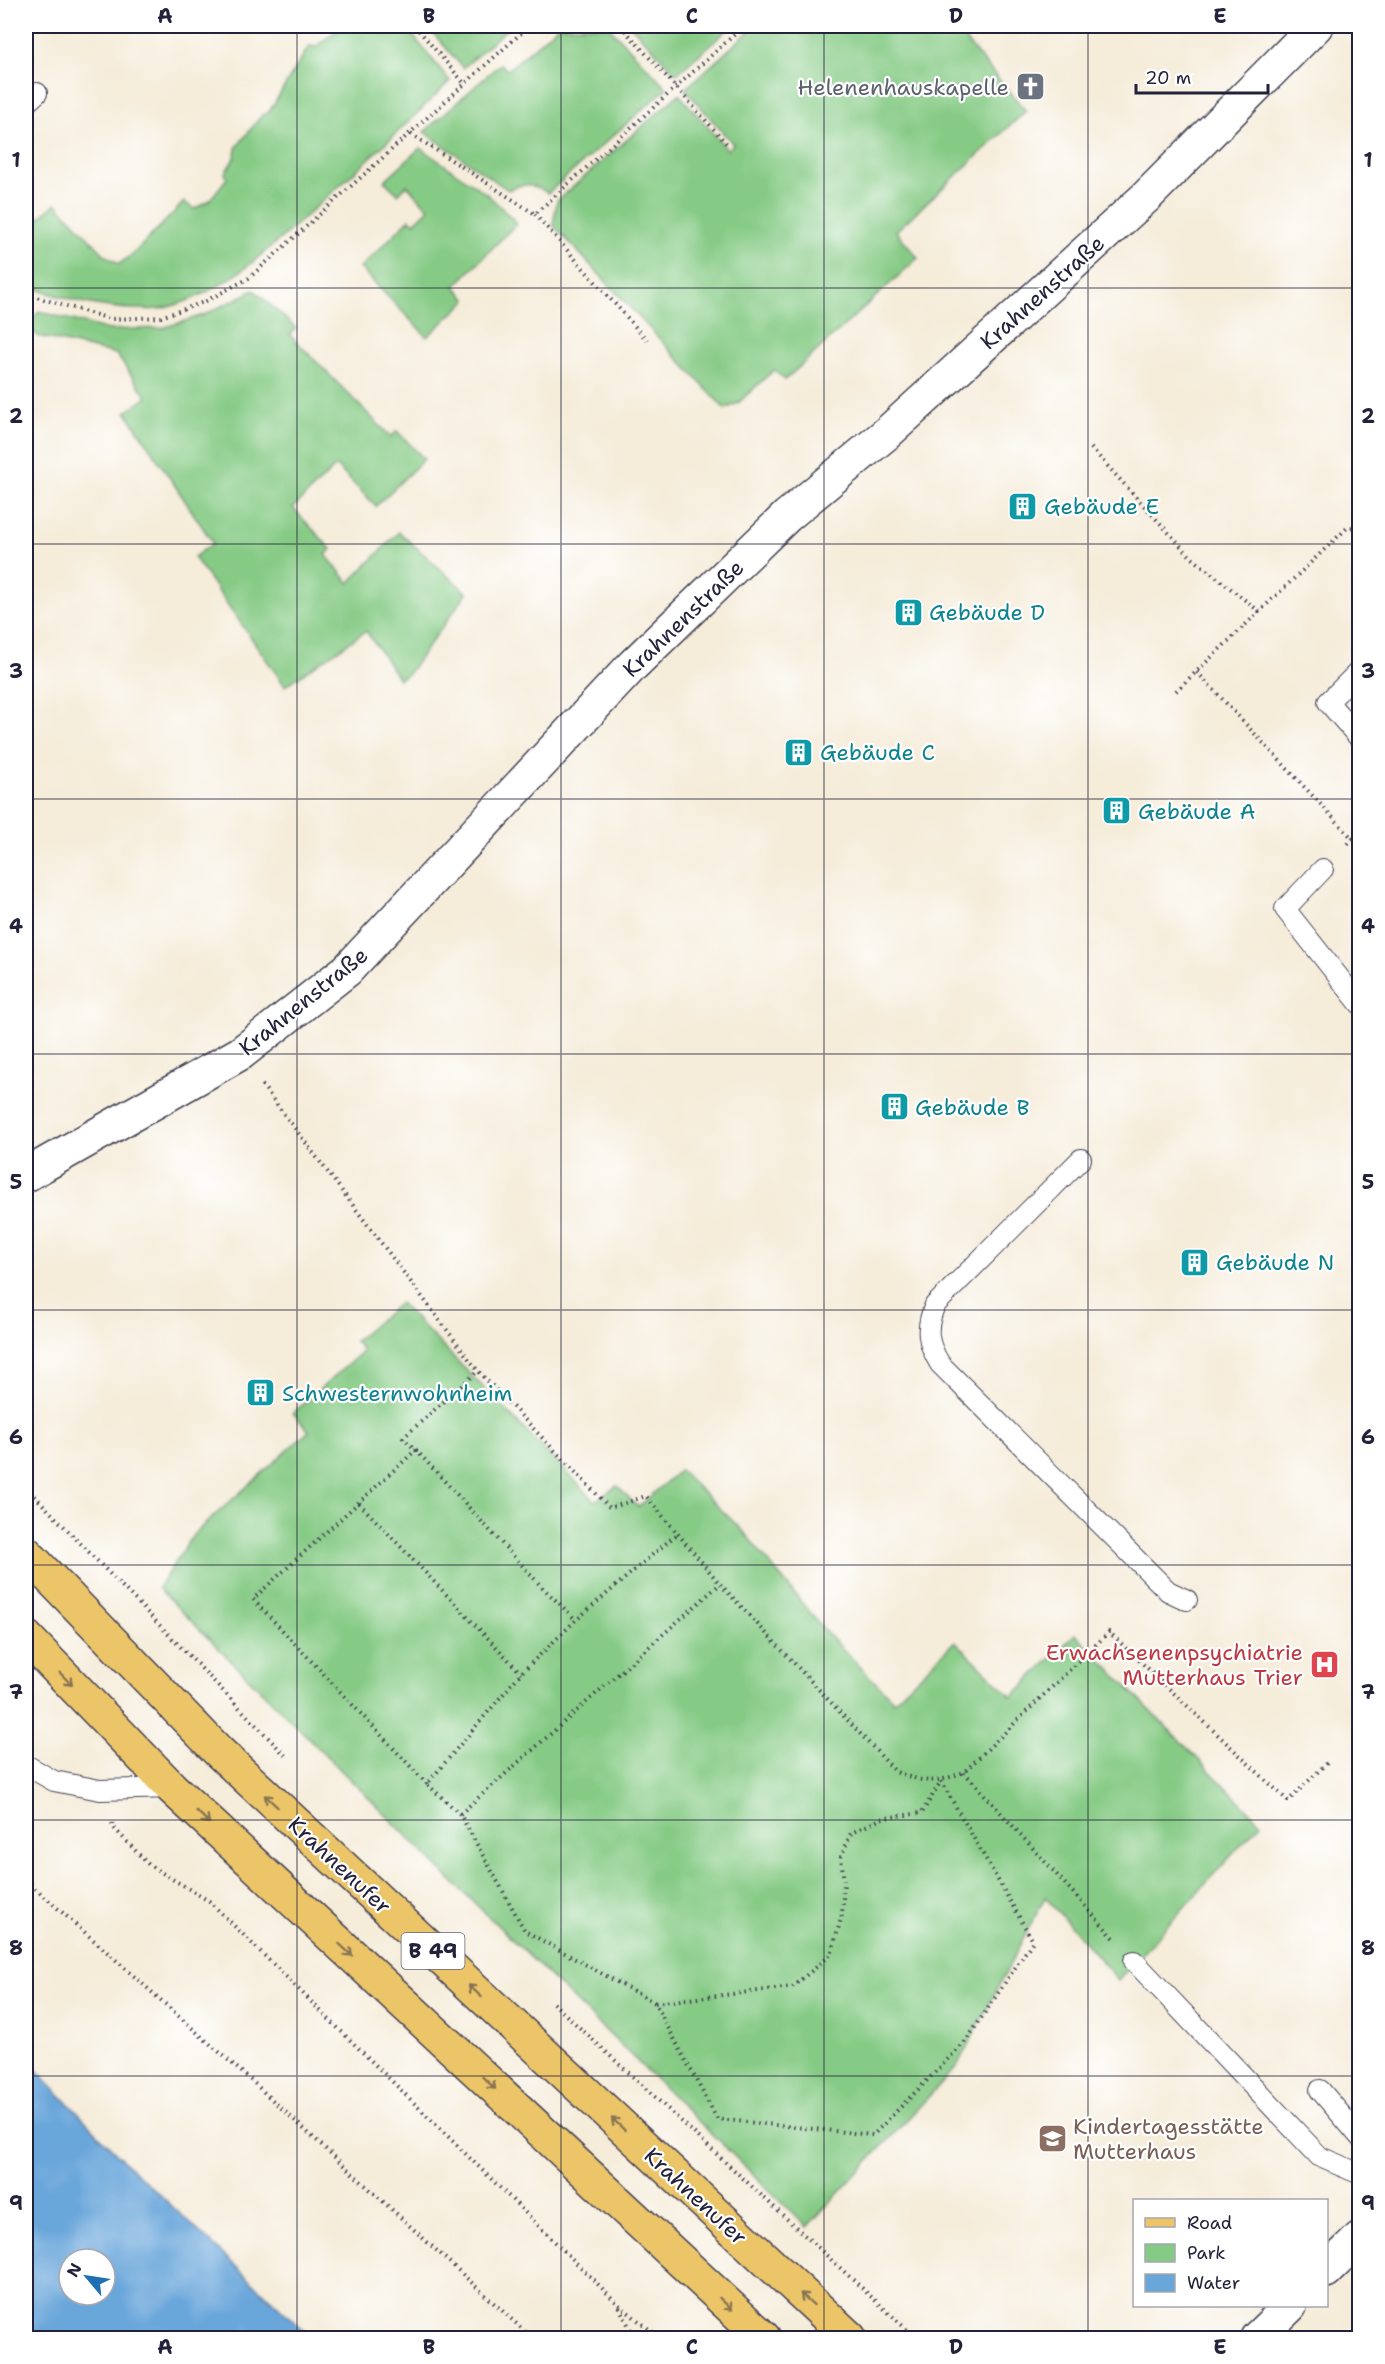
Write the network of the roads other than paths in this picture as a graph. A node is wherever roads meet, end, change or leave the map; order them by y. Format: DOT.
graph roads {
  1 [pos="1316,26"];
  2 [pos="1359,670"];
  3 [pos="1359,739"];
  4 [pos="1323,868"];
  5 [pos="1359,1004"];
  6 [pos="1081,1159"];
  7 [pos="26,1175"];
  8 [pos="26,1553"];
  9 [pos="1188,1600"];
  10 [pos="26,1637"];
  11 [pos="26,1765"];
  12 [pos="171,1788"];
  13 [pos="1134,1961"];
  14 [pos="1320,2090"];
  15 [pos="1359,2137"];
  16 [pos="1359,2174"];
  17 [pos="1359,2238"];
  18 [pos="1328,2269"];
  19 [pos="1289,2307"];
  20 [pos="764,2338"];
  21 [pos="850,2338"];
  22 [pos="1257,2338"];
  1 -- 7 [label="street, Krahnenstraße"];
  2 -- 3 [label="lane"];
  4 -- 5 [label="lane"];
  6 -- 9 [label="lane"];
  21 -- 8 [label="main road, Krahnenufer / B 49, one-way"];
  10 -- 12 [label="main road, B 49, one-way"];
  11 -- 12 [label="lane"];
  12 -- 20 [label="main road, B 49, one-way"];
  13 -- 16 [label="lane"];
  14 -- 15 [label="lane"];
  17 -- 18 [label="street"];
  19 -- 22 [label="street"];
}
